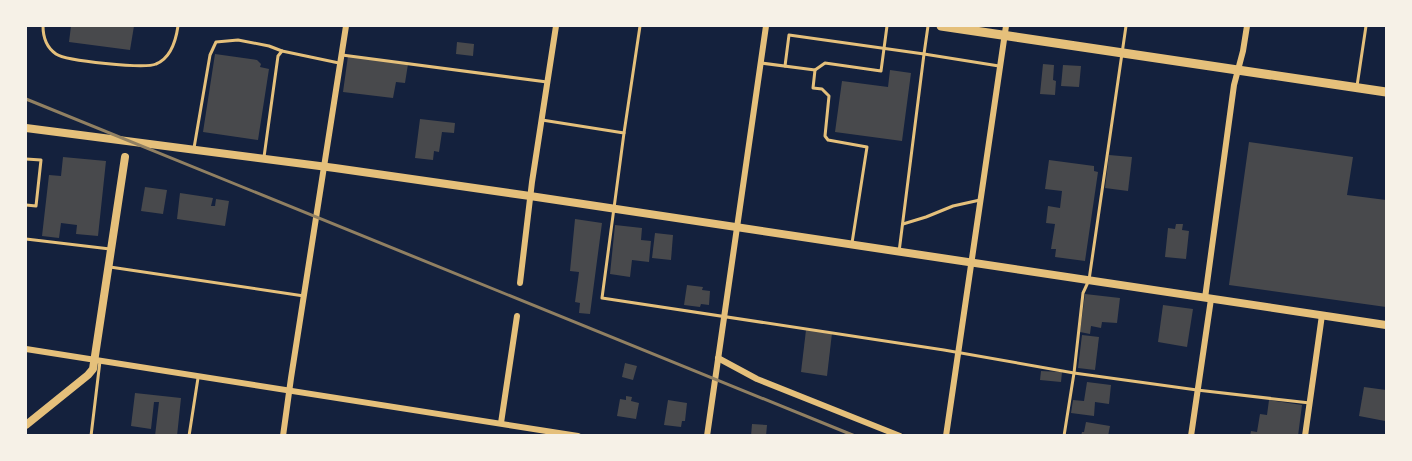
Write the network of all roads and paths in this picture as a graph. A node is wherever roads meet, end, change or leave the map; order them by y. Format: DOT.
graph roads {
  1 [pos="43,26"];
  2 [pos="178,26"];
  3 [pos="346,26"];
  4 [pos="556,26"];
  5 [pos="640,26"];
  6 [pos="766,26"];
  7 [pos="887,26"];
  8 [pos="928,26"];
  9 [pos="941,26"];
  10 [pos="1126,26"];
  11 [pos="1247,26"];
  12 [pos="1366,26"];
  13 [pos="1006,30"];
  14 [pos="884,48"];
  15 [pos="282,51"];
  16 [pos="1122,53"];
  17 [pos="924,54"];
  18 [pos="342,55"];
  19 [pos="340,63"];
  20 [pos="761,63"];
  21 [pos="785,66"];
  22 [pos="1000,66"];
  23 [pos="815,70"];
  24 [pos="1238,70"];
  25 [pos="547,82"];
  26 [pos="1357,88"];
  27 [pos="1386,92"];
  28 [pos="542,120"];
  29 [pos="26,128"];
  30 [pos="624,133"];
  31 [pos="194,150"];
  32 [pos="125,157"];
  33 [pos="26,159"];
  34 [pos="264,159"];
  35 [pos="324,167"];
  36 [pos="530,196"];
  37 [pos="980,200"];
  38 [pos="26,205"];
  39 [pos="614,208"];
  40 [pos="903,224"];
  41 [pos="737,227"];
  42 [pos="26,238"];
  43 [pos="852,245"];
  44 [pos="112,249"];
  45 [pos="899,252"];
  46 [pos="971,263"];
  47 [pos="110,267"];
  48 [pos="1089,280"];
  49 [pos="520,283"];
  50 [pos="304,296"];
  51 [pos="1208,298"];
  52 [pos="1322,315"];
  53 [pos="517,316"];
  54 [pos="724,316"];
  55 [pos="1386,325"];
  56 [pos="26,350"];
  57 [pos="958,352"];
  58 [pos="718,358"];
  59 [pos="98,361"];
  60 [pos="1074,373"];
  61 [pos="198,376"];
  62 [pos="290,390"];
  63 [pos="1197,390"];
  64 [pos="1310,403"];
  65 [pos="501,423"];
  66 [pos="26,425"];
  67 [pos="91,435"];
  68 [pos="189,435"];
  69 [pos="283,435"];
  70 [pos="578,435"];
  71 [pos="707,435"];
  72 [pos="900,435"];
  73 [pos="946,435"];
  74 [pos="1064,435"];
  75 [pos="1191,435"];
  76 [pos="1305,435"];
  1 -- 2 [label="lane"];
  3 -- 18 [label="street"];
  4 -- 25 [label="street"];
  5 -- 30 [label="lane"];
  6 -- 20 [label="street"];
  7 -- 14 [label="lane"];
  8 -- 17 [label="lane"];
  9 -- 13 [label="main road"];
  10 -- 16 [label="lane"];
  11 -- 24 [label="street"];
  12 -- 26 [label="lane"];
  13 -- 16 [label="main road"];
  13 -- 22 [label="street"];
  14 -- 17 [label="lane"];
  14 -- 21 [label="lane"];
  14 -- 23 [label="lane"];
  15 -- 19 [label="lane"];
  15 -- 31 [label="lane"];
  15 -- 34 [label="lane"];
  16 -- 24 [label="main road"];
  16 -- 48 [label="lane"];
  17 -- 22 [label="lane"];
  17 -- 40 [label="lane"];
  18 -- 19 [label="street"];
  18 -- 25 [label="lane"];
  19 -- 35 [label="street"];
  20 -- 21 [label="lane"];
  20 -- 41 [label="street"];
  21 -- 23 [label="lane"];
  22 -- 37 [label="street"];
  23 -- 43 [label="lane"];
  24 -- 26 [label="main road"];
  24 -- 51 [label="street"];
  25 -- 28 [label="street"];
  26 -- 27 [label="main road"];
  28 -- 30 [label="lane"];
  28 -- 36 [label="street"];
  29 -- 31 [label="street"];
  30 -- 39 [label="lane"];
  31 -- 34 [label="street"];
  32 -- 44 [label="street"];
  33 -- 38 [label="lane"];
  34 -- 35 [label="street"];
  35 -- 36 [label="street"];
  35 -- 50 [label="street"];
  36 -- 39 [label="street"];
  36 -- 49 [label="street"];
  37 -- 40 [label="lane"];
  37 -- 46 [label="street"];
  39 -- 41 [label="street"];
  39 -- 54 [label="lane"];
  40 -- 45 [label="lane"];
  41 -- 43 [label="street"];
  41 -- 54 [label="street"];
  42 -- 44 [label="lane"];
  43 -- 45 [label="street"];
  44 -- 47 [label="street"];
  45 -- 46 [label="street"];
  46 -- 48 [label="street"];
  46 -- 57 [label="street"];
  47 -- 50 [label="lane"];
  47 -- 59 [label="street"];
  48 -- 51 [label="street"];
  48 -- 60 [label="lane"];
  50 -- 62 [label="street"];
  51 -- 52 [label="street"];
  51 -- 63 [label="street"];
  52 -- 55 [label="street"];
  52 -- 64 [label="street"];
  53 -- 65 [label="street"];
  54 -- 57 [label="lane"];
  54 -- 58 [label="street"];
  56 -- 59 [label="street"];
  57 -- 60 [label="lane"];
  57 -- 73 [label="street"];
  58 -- 71 [label="street"];
  58 -- 72 [label="street"];
  59 -- 61 [label="street"];
  59 -- 66 [label="street"];
  59 -- 67 [label="lane"];
  60 -- 63 [label="lane"];
  60 -- 74 [label="lane"];
  61 -- 62 [label="street"];
  61 -- 68 [label="lane"];
  62 -- 65 [label="street"];
  62 -- 69 [label="street"];
  63 -- 64 [label="lane"];
  63 -- 75 [label="street"];
  64 -- 76 [label="street"];
  65 -- 70 [label="street"];
}
